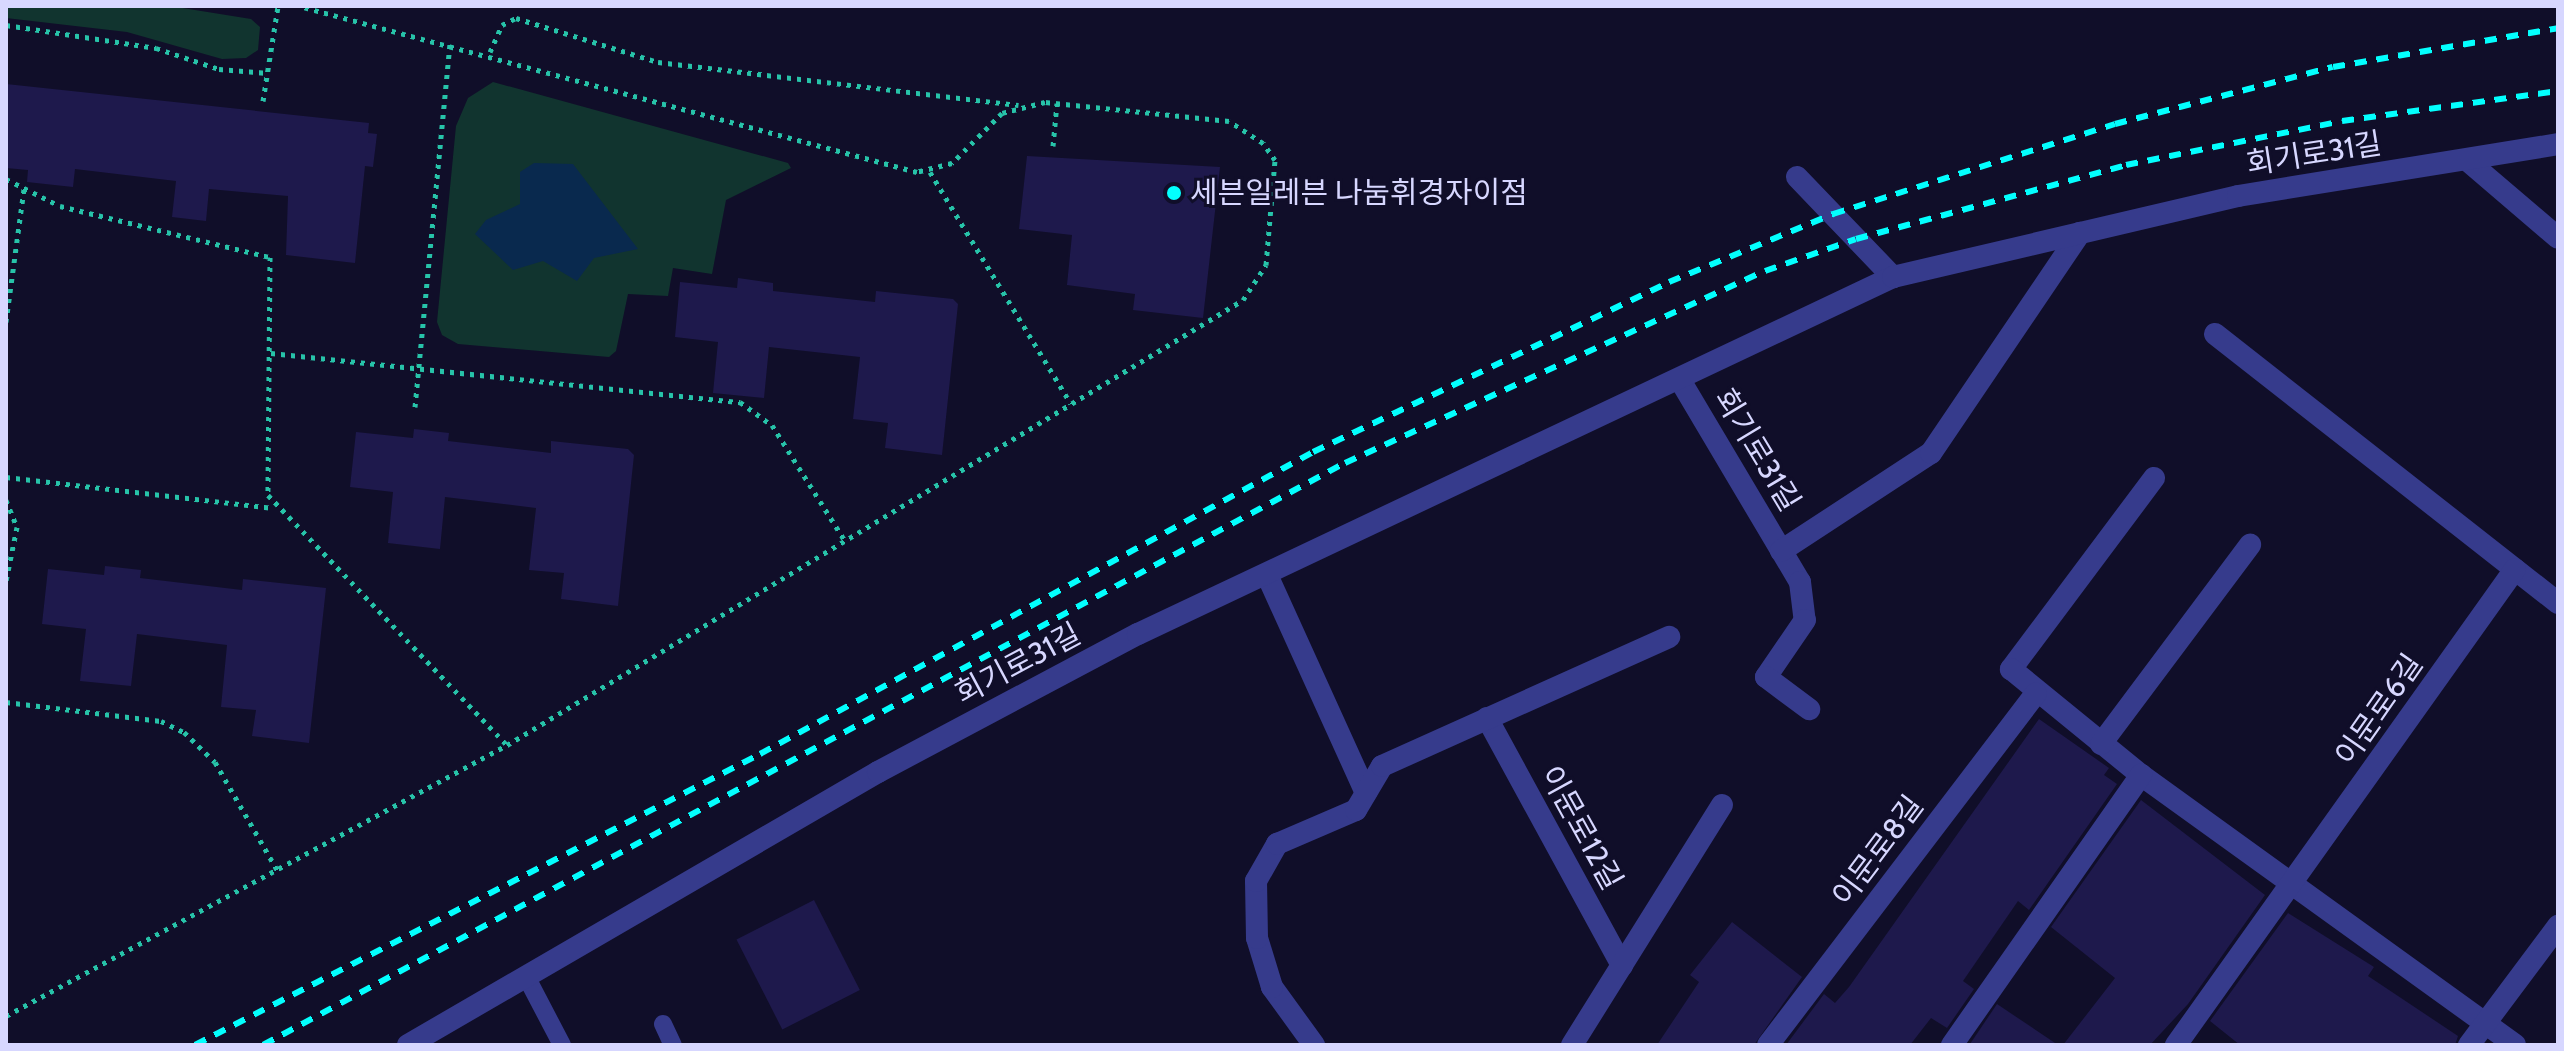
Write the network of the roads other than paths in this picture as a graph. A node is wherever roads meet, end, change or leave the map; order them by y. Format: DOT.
graph roads {
  1 [pos="2558,144"];
  2 [pos="2468,161"];
  3 [pos="1797,177"];
  4 [pos="2080,233"];
  5 [pos="2558,238"];
  6 [pos="1893,277"];
  7 [pos="2215,334"];
  8 [pos="1680,380"];
  9 [pos="2154,478"];
  10 [pos="2250,545"];
  11 [pos="1781,551"];
  12 [pos="2515,569"];
  13 [pos="1268,577"];
  14 [pos="2558,603"];
  15 [pos="1669,637"];
  16 [pos="2036,693"];
  17 [pos="1809,709"];
  18 [pos="1487,718"];
  19 [pos="2101,744"];
  20 [pos="2141,775"];
  21 [pos="1366,793"];
  22 [pos="1722,805"];
  23 [pos="2293,885"];
  24 [pos="2558,926"];
  25 [pos="1622,966"];
  26 [pos="528,980"];
  27 [pos="663,1024"];
  28 [pos="2485,1024"];
  29 [pos="408,1045"];
  30 [pos="562,1045"];
  31 [pos="673,1045"];
  32 [pos="1314,1045"];
  33 [pos="1572,1045"];
  34 [pos="1768,1045"];
  35 [pos="1952,1045"];
  36 [pos="2176,1045"];
  37 [pos="2469,1045"];
  38 [pos="2515,1045"];
  1 -- 2 [label="street, 회기로31길"];
  2 -- 4 [label="street, 회기로31길"];
  2 -- 5 [label="street"];
  3 -- 6 [label="street"];
  4 -- 6 [label="street, 회기로31길"];
  4 -- 11 [label="street, 회기로31길"];
  6 -- 8 [label="street, 회기로31길"];
  7 -- 12 [label="street"];
  8 -- 11 [label="street, 회기로31길"];
  8 -- 13 [label="street, 회기로31길"];
  9 -- 16 [label="street"];
  10 -- 19 [label="street"];
  11 -- 17 [label="street, 회기로31길"];
  12 -- 14 [label="street"];
  12 -- 23 [label="street, 이문로6길"];
  13 -- 21 [label="street"];
  13 -- 26 [label="street, 회기로31길"];
  15 -- 18 [label="street"];
  16 -- 19 [label="street"];
  16 -- 34 [label="street, 이문로8길"];
  18 -- 21 [label="street"];
  18 -- 25 [label="street, 이문로12길"];
  19 -- 20 [label="street"];
  20 -- 23 [label="street"];
  20 -- 35 [label="street"];
  21 -- 32 [label="street"];
  22 -- 25 [label="street, 이문로12길"];
  23 -- 28 [label="street"];
  23 -- 36 [label="street"];
  24 -- 28 [label="street"];
  25 -- 33 [label="street, 이문로12길"];
  26 -- 29 [label="street, 회기로31길"];
  26 -- 30 [label="lane"];
  27 -- 31 [label="lane"];
  28 -- 37 [label="street"];
  28 -- 38 [label="street"];
}
